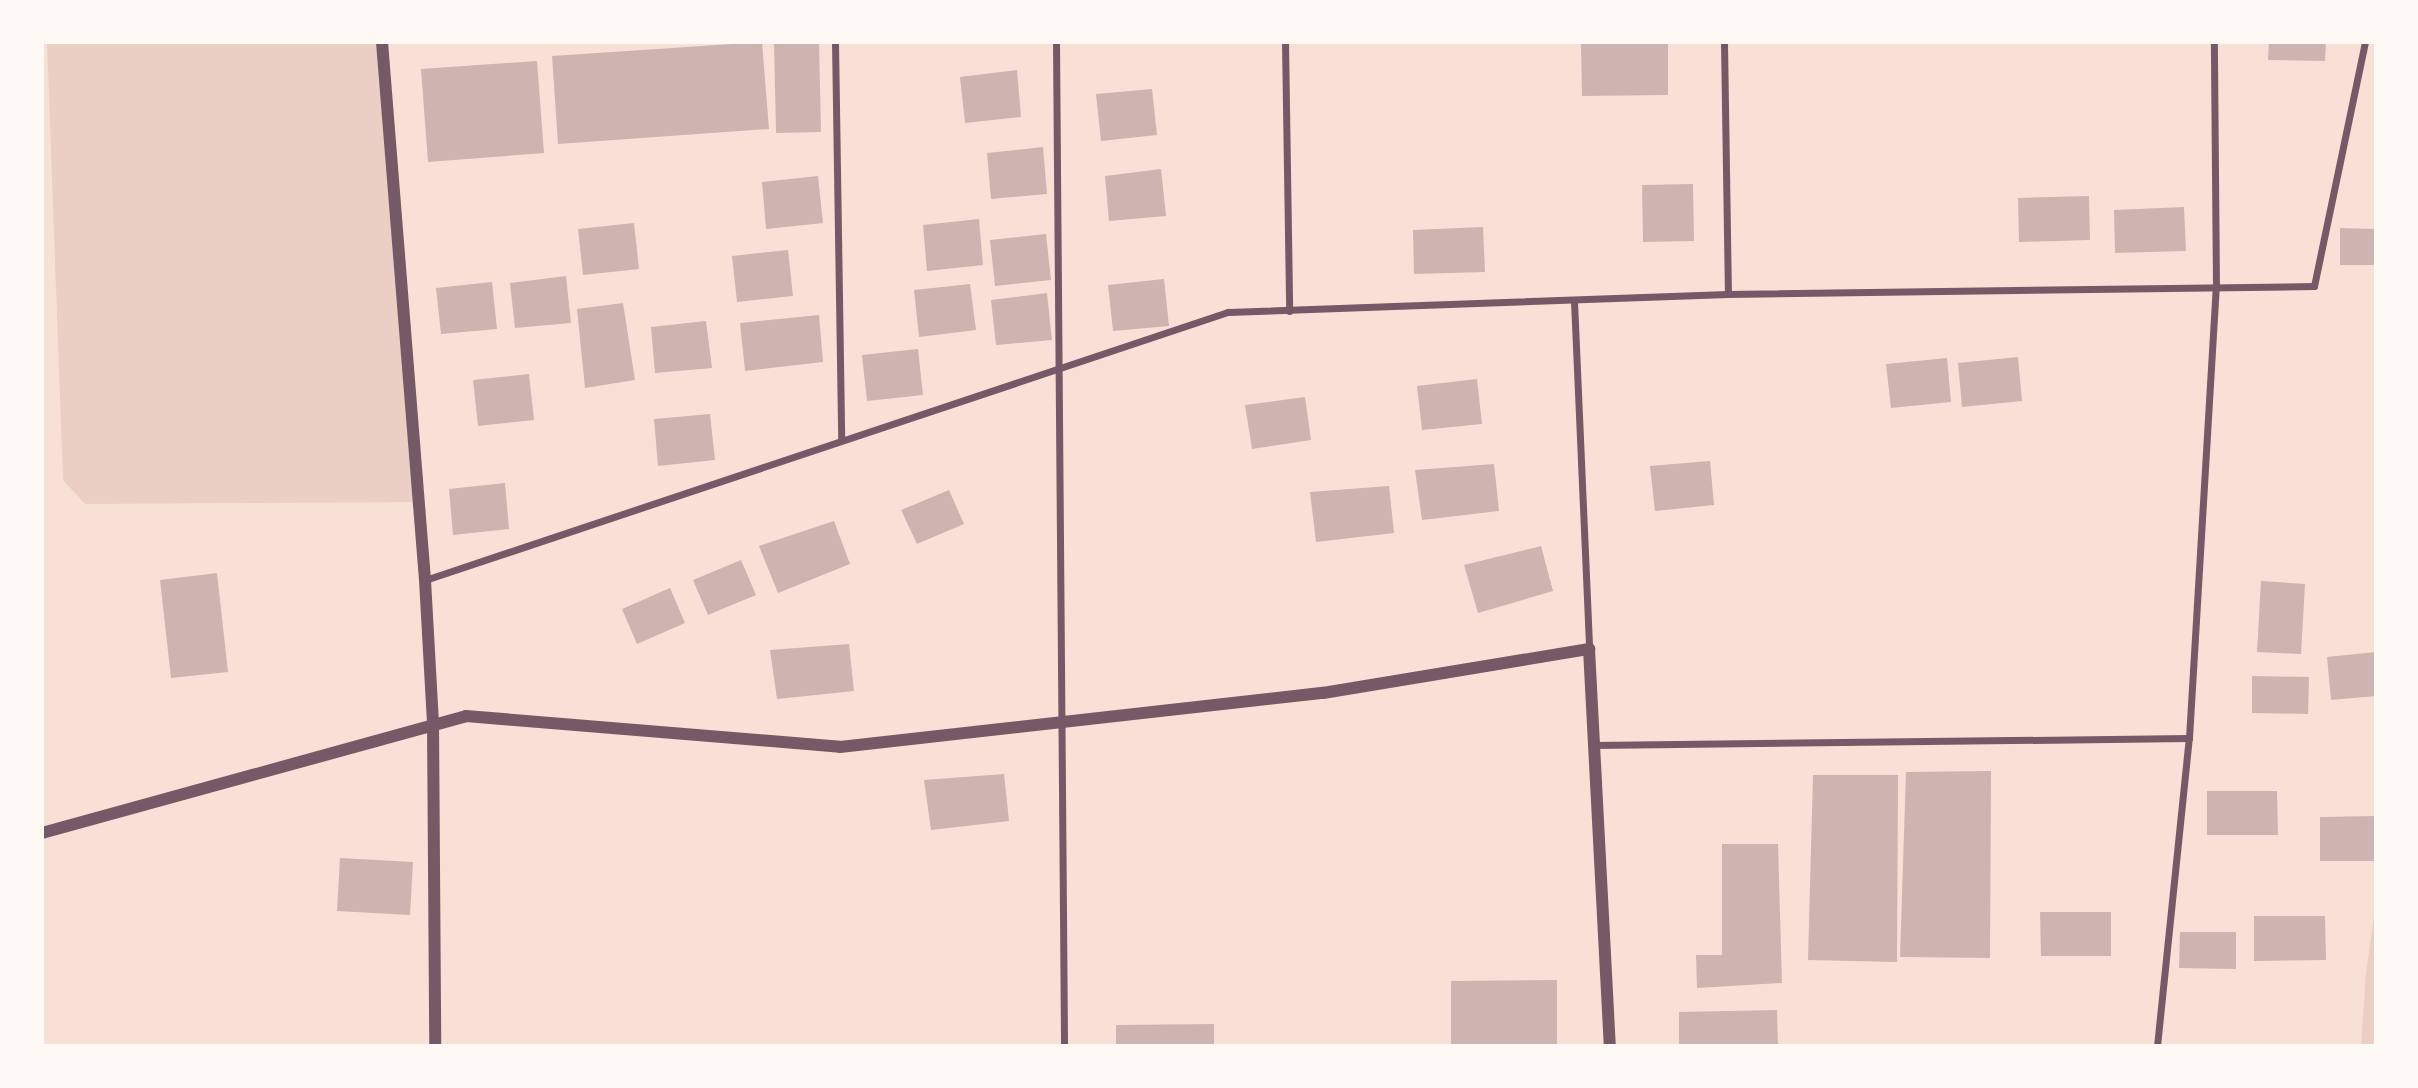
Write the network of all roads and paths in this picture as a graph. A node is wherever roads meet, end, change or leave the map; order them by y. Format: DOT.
graph roads {
  1 [pos="382,42"];
  2 [pos="835,42"];
  3 [pos="1056,42"];
  4 [pos="1285,42"];
  5 [pos="1724,42"];
  6 [pos="2214,42"];
  7 [pos="2365,42"];
  8 [pos="2216,287"];
  9 [pos="1728,294"];
  10 [pos="1574,301"];
  11 [pos="1289,311"];
  12 [pos="1061,367"];
  13 [pos="841,440"];
  14 [pos="425,580"];
  15 [pos="1589,649"];
  16 [pos="1064,721"];
  17 [pos="433,722"];
  18 [pos="2189,738"];
  19 [pos="1594,745"];
  20 [pos="42,833"];
  21 [pos="435,1046"];
  22 [pos="1064,1046"];
  23 [pos="1610,1046"];
  24 [pos="2157,1046"];
  1 -- 14 [label="street"];
  2 -- 13 [label="street"];
  3 -- 12 [label="street"];
  4 -- 11 [label="street"];
  5 -- 9 [label="street"];
  6 -- 8 [label="street"];
  7 -- 8 [label="street"];
  8 -- 9 [label="street"];
  8 -- 18 [label="street"];
  9 -- 10 [label="street"];
  10 -- 11 [label="street"];
  10 -- 15 [label="street"];
  11 -- 12 [label="street"];
  12 -- 13 [label="street"];
  12 -- 16 [label="street"];
  13 -- 14 [label="street"];
  14 -- 17 [label="street"];
  15 -- 16 [label="street"];
  15 -- 19 [label="street"];
  16 -- 17 [label="street"];
  16 -- 22 [label="street"];
  17 -- 20 [label="street"];
  17 -- 21 [label="street"];
  18 -- 19 [label="street"];
  18 -- 24 [label="street"];
  19 -- 23 [label="street"];
}
